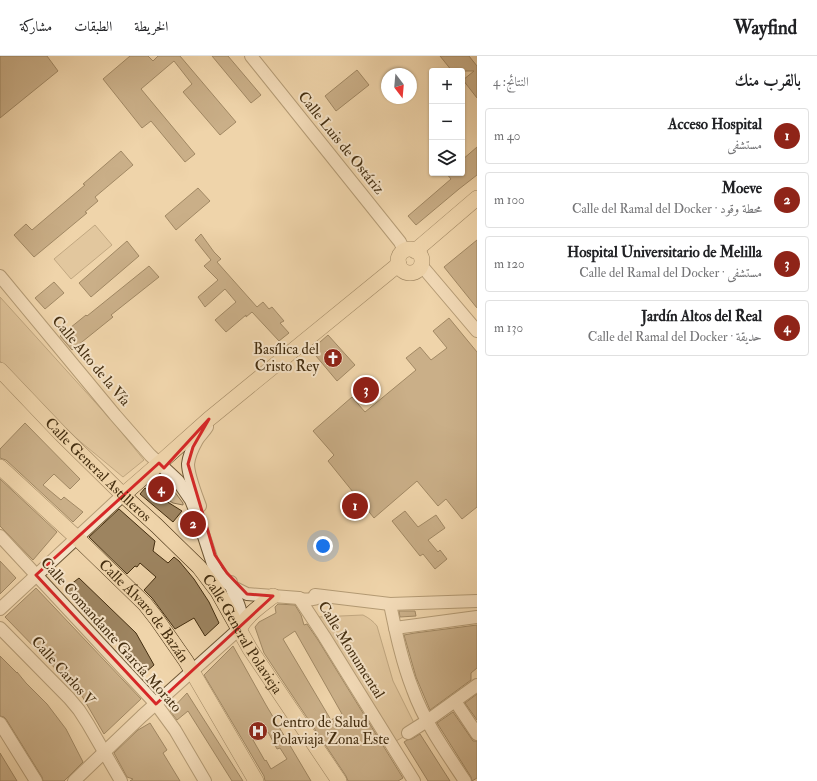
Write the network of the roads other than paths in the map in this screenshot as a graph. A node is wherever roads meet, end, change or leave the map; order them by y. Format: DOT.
graph roads {
  1 [pos="251,56"];
  2 [pos="477,198"];
  3 [pos="406,255"];
  4 [pos="421,265"];
  5 [pos="0,276"];
  6 [pos="477,330"];
  7 [pos="0,370"];
  8 [pos="209,419"];
  9 [pos="0,467"];
  10 [pos="163,467"];
  11 [pos="123,495"];
  12 [pos="0,536"];
  13 [pos="77,538"];
  14 [pos="199,567"];
  15 [pos="216,569"];
  16 [pos="36,575"];
  17 [pos="230,580"];
  18 [pos="273,596"];
  19 [pos="322,596"];
  20 [pos="299,598"];
  21 [pos="477,601"];
  22 [pos="390,604"];
  23 [pos="0,609"];
  24 [pos="477,617"];
  25 [pos="0,628"];
  26 [pos="395,628"];
  27 [pos="239,629"];
  28 [pos="192,671"];
  29 [pos="477,685"];
  30 [pos="456,701"];
  31 [pos="156,704"];
  32 [pos="428,721"];
  33 [pos="0,723"];
  34 [pos="408,733"];
  35 [pos="477,734"];
  36 [pos="105,753"];
  37 [pos="36,781"];
  38 [pos="74,781"];
  39 [pos="121,781"];
  40 [pos="205,781"];
  41 [pos="256,781"];
  42 [pos="339,781"];
  43 [pos="414,781"];
  44 [pos="465,781"];
  1 -- 3 [label="street, Calle Luis de Ostáriz"];
  2 -- 3 [label="main road"];
  3 -- 4 [label="main road"];
  3 -- 4 [label="main road"];
  3 -- 8 [label="main road"];
  4 -- 6 [label="street"];
  5 -- 10 [label="street, Calle Alto de la Vía"];
  7 -- 11 [label="main road, Calle General Astilleros"];
  8 -- 10 [label="main road"];
  8 -- 17 [label="street"];
  9 -- 13 [label="main road, Calle Álvaro de Bazán"];
  10 -- 11 [label="main road"];
  10 -- 15 [label="street, Calle Alto de la Vía"];
  11 -- 13 [label="street"];
  11 -- 14 [label="main road, Calle General Astilleros"];
  12 -- 16 [label="street, Calle Comandante García Morato"];
  13 -- 16 [label="street"];
  13 -- 28 [label="main road, Calle Álvaro de Bazán"];
  14 -- 15 [label="street"];
  14 -- 27 [label="main road, Calle General Polavieja"];
  15 -- 17 [label="street, Calle Alto de la Vía"];
  16 -- 23 [label="street"];
  16 -- 31 [label="street, Calle Comandante García Morato"];
  17 -- 18 [label="street"];
  17 -- 19 [label="street"];
  17 -- 27 [label="street"];
  18 -- 20 [label="street"];
  18 -- 27 [label="main road"];
  19 -- 20 [label="street"];
  19 -- 22 [label="street"];
  20 -- 43 [label="street, Calle Monumental"];
  21 -- 22 [label="street"];
  22 -- 26 [label="street"];
  24 -- 26 [label="street"];
  25 -- 36 [label="street, Calle Carlos V"];
  26 -- 32 [label="street"];
  27 -- 28 [label="street"];
  27 -- 42 [label="main road, Calle General Polavieja"];
  28 -- 31 [label="street"];
  28 -- 41 [label="main road, Calle Álvaro de Bazán"];
  29 -- 30 [label="street"];
  30 -- 32 [label="street"];
  30 -- 35 [label="street"];
  31 -- 36 [label="street"];
  31 -- 40 [label="street, Calle Comandante García Morato"];
  32 -- 34 [label="street"];
  32 -- 44 [label="street"];
  33 -- 37 [label="street"];
  36 -- 38 [label="street"];
  36 -- 39 [label="street, Calle Carlos V"];
}
